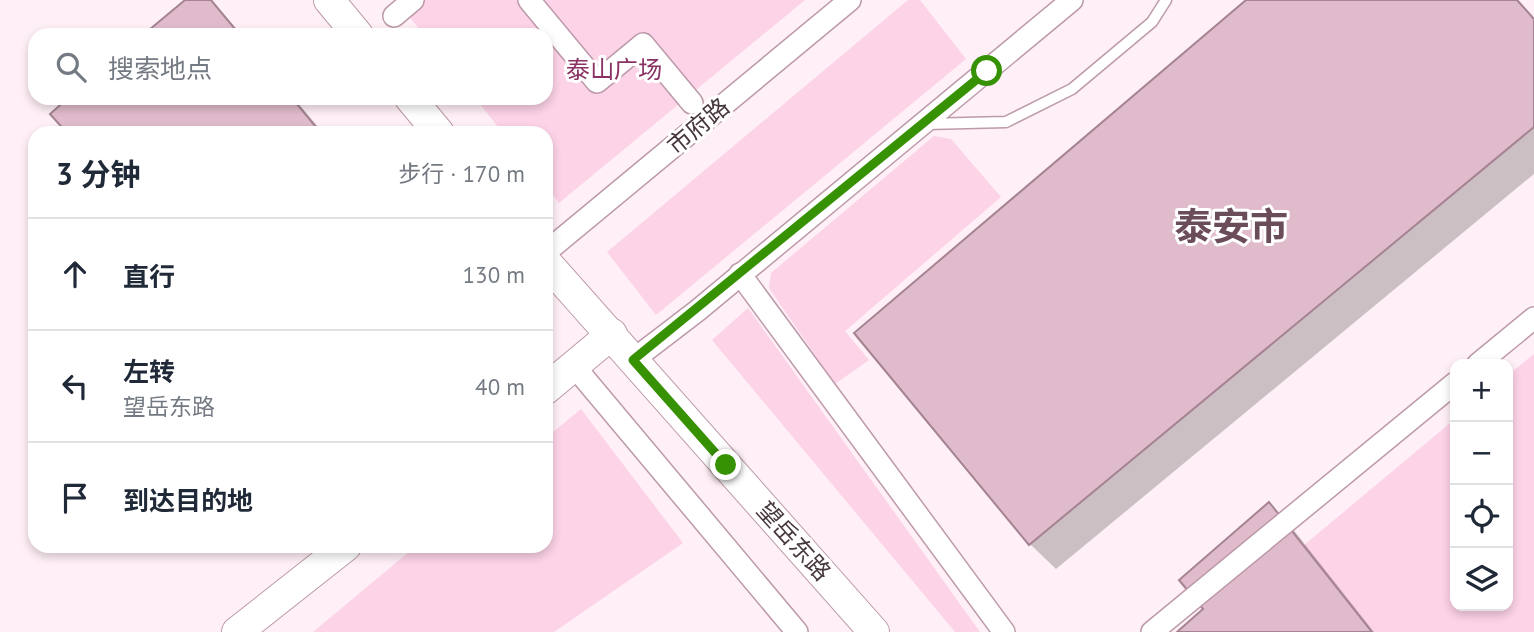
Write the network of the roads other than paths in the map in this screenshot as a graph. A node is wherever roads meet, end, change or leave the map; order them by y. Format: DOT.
graph roads {
  1 [pos="329,0"];
  2 [pos="413,0"];
  3 [pos="529,0"];
  4 [pos="850,0"];
  5 [pos="1072,0"];
  6 [pos="1166,0"];
  7 [pos="394,16"];
  8 [pos="352,28"];
  9 [pos="552,28"];
  10 [pos="553,29"];
  11 [pos="692,103"];
  12 [pos="416,105"];
  13 [pos="923,124"];
  14 [pos="433,126"];
  15 [pos="553,247"];
  16 [pos="553,270"];
  17 [pos="740,274"];
  18 [pos="1534,318"];
  19 [pos="611,334"];
  20 [pos="1484,359"];
  21 [pos="633,360"];
  22 [pos="574,366"];
  23 [pos="553,383"];
  24 [pos="1450,387"];
  25 [pos="337,553"];
  26 [pos="237,632"];
  27 [pos="797,632"];
  28 [pos="874,632"];
  29 [pos="1004,632"];
  30 [pos="1152,632"];
  1 -- 8 [label="street"];
  2 -- 7 [label="street"];
  3 -- 9 [label="street"];
  4 -- 15 [label="street, 市府路"];
  5 -- 13 [label="street"];
  6 -- 13 [label="lane"];
  10 -- 11 [label="street"];
  12 -- 14 [label="street"];
  13 -- 17 [label="street"];
  16 -- 19 [label="street, 望岳东路"];
  17 -- 21 [label="street"];
  17 -- 29 [label="street"];
  18 -- 20 [label="street"];
  19 -- 21 [label="street, 望岳东路"];
  19 -- 22 [label="street"];
  21 -- 28 [label="street, 望岳东路"];
  22 -- 23 [label="street"];
  22 -- 27 [label="street"];
  24 -- 30 [label="street"];
  25 -- 26 [label="street"];
}
